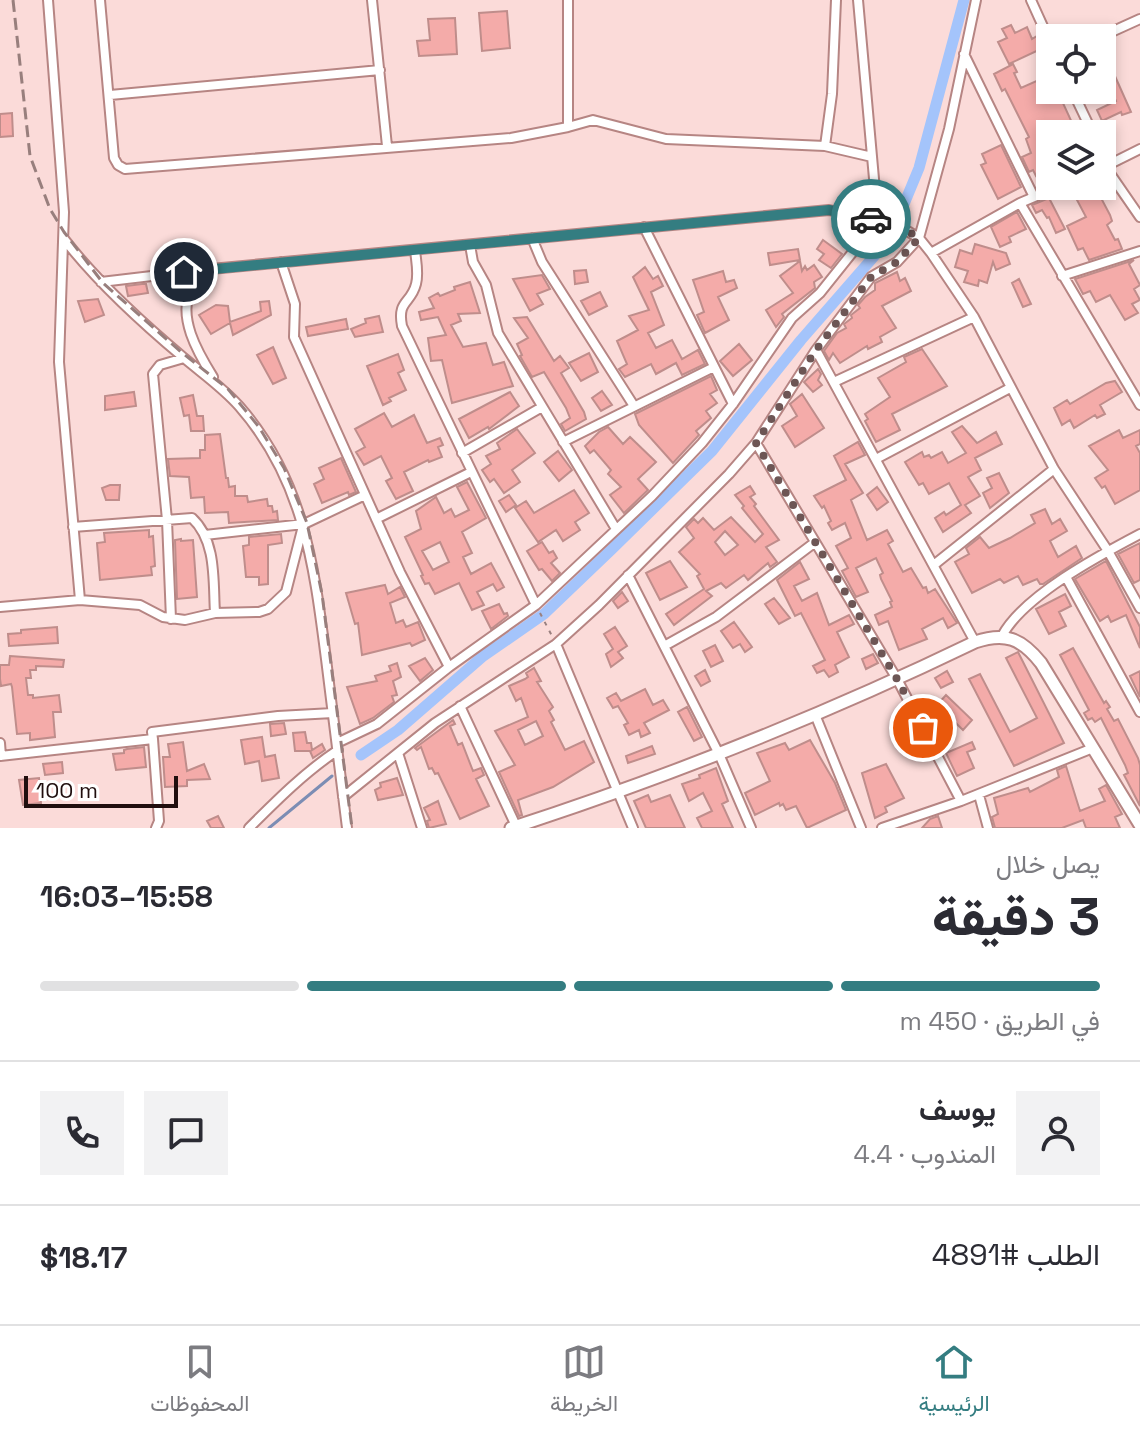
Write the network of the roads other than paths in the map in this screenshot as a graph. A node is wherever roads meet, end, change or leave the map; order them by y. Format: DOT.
graph roads {
  1 [pos="48,0"];
  2 [pos="100,0"];
  3 [pos="372,0"];
  4 [pos="568,0"];
  5 [pos="836,0"];
  6 [pos="858,0"];
  7 [pos="976,0"];
  8 [pos="1031,0"];
  9 [pos="1140,19"];
  10 [pos="1042,24"];
  11 [pos="1116,30"];
  12 [pos="964,54"];
  13 [pos="380,70"];
  14 [pos="110,95"];
  15 [pos="568,127"];
  16 [pos="387,146"];
  17 [pos="825,146"];
  18 [pos="1140,149"];
  19 [pos="872,157"];
  20 [pos="1116,159"];
  21 [pos="1116,184"];
  22 [pos="1034,197"];
  23 [pos="1020,203"];
  24 [pos="1140,217"];
  25 [pos="871,220"];
  26 [pos="644,227"];
  27 [pos="532,238"];
  28 [pos="919,238"];
  29 [pos="64,239"];
  30 [pos="470,245"];
  31 [pos="415,250"];
  32 [pos="1140,251"];
  33 [pos="931,253"];
  34 [pos="281,262"];
  35 [pos="211,269"];
  36 [pos="1062,276"];
  37 [pos="101,282"];
  38 [pos="974,317"];
  39 [pos="816,350"];
  40 [pos="184,358"];
  41 [pos="714,367"];
  42 [pos="215,381"];
  43 [pos="834,382"];
  44 [pos="1010,388"];
  45 [pos="733,404"];
  46 [pos="1140,405"];
  47 [pos="634,406"];
  48 [pos="542,407"];
  49 [pos="563,442"];
  50 [pos="756,443"];
  51 [pos="462,453"];
  52 [pos="876,459"];
  53 [pos="1054,469"];
  54 [pos="471,472"];
  55 [pos="365,495"];
  56 [pos="376,519"];
  57 [pos="167,520"];
  58 [pos="304,524"];
  59 [pos="73,527"];
  60 [pos="616,529"];
  61 [pos="1140,534"];
  62 [pos="205,535"];
  63 [pos="814,543"];
  64 [pos="1108,551"];
  65 [pos="935,564"];
  66 [pos="628,575"];
  67 [pos="1066,577"];
  68 [pos="80,600"];
  69 [pos="0,607"];
  70 [pos="537,607"];
  71 [pos="1140,608"];
  72 [pos="215,613"];
  73 [pos="171,619"];
  74 [pos="1002,636"];
  75 [pos="554,640"];
  76 [pos="975,642"];
  77 [pos="666,645"];
  78 [pos="449,667"];
  79 [pos="897,679"];
  80 [pos="460,706"];
  81 [pos="1140,712"];
  82 [pos="333,713"];
  83 [pos="816,717"];
  84 [pos="153,739"];
  85 [pos="0,743"];
  86 [pos="338,747"];
  87 [pos="1093,748"];
  88 [pos="398,753"];
  89 [pos="719,754"];
  90 [pos="1,756"];
  91 [pos="616,792"];
  92 [pos="979,795"];
  93 [pos="343,797"];
  94 [pos="961,801"];
  95 [pos="1140,825"];
  96 [pos="515,827"];
  97 [pos="156,828"];
  98 [pos="249,828"];
  99 [pos="347,828"];
  100 [pos="422,828"];
  101 [pos="633,828"];
  102 [pos="751,828"];
  103 [pos="861,828"];
  104 [pos="882,828"];
  105 [pos="988,828"];
  1 -- 29 [label="street"];
  2 -- 14 [label="street"];
  3 -- 13 [label="street"];
  4 -- 15 [label="street"];
  5 -- 17 [label="street"];
  6 -- 19 [label="street"];
  7 -- 12 [label="street"];
  8 -- 10 [label="street"];
  9 -- 11 [label="street"];
  12 -- 22 [label="street"];
  12 -- 28 [label="street"];
  13 -- 14 [label="street"];
  13 -- 16 [label="street"];
  14 -- 16 [label="street"];
  15 -- 16 [label="street"];
  15 -- 17 [label="street"];
  17 -- 19 [label="street"];
  18 -- 20 [label="street"];
  19 -- 25 [label="street"];
  21 -- 24 [label="street"];
  22 -- 23 [label="street"];
  23 -- 33 [label="street"];
  23 -- 36 [label="street"];
  25 -- 26 [label="street"];
  25 -- 28 [label="street"];
  25 -- 45 [label="street"];
  26 -- 27 [label="street"];
  26 -- 41 [label="street"];
  27 -- 30 [label="street"];
  27 -- 47 [label="street"];
  28 -- 33 [label="street"];
  28 -- 39 [label="street"];
  29 -- 37 [label="street"];
  29 -- 59 [label="street"];
  30 -- 31 [label="street"];
  30 -- 48 [label="street"];
  31 -- 34 [label="street"];
  31 -- 51 [label="street"];
  32 -- 36 [label="street"];
  33 -- 38 [label="street"];
  34 -- 35 [label="street"];
  34 -- 55 [label="street"];
  35 -- 37 [label="street"];
  35 -- 42 [label="street"];
  36 -- 46 [label="street"];
  37 -- 40 [label="street"];
  38 -- 43 [label="street"];
  38 -- 44 [label="street"];
  39 -- 43 [label="street"];
  39 -- 50 [label="street"];
  40 -- 42 [label="street"];
  40 -- 57 [label="street"];
  41 -- 45 [label="street"];
  41 -- 47 [label="street"];
  42 -- 58 [label="street"];
  43 -- 52 [label="street"];
  44 -- 52 [label="street"];
  44 -- 53 [label="street"];
  45 -- 60 [label="street"];
  47 -- 49 [label="street"];
  48 -- 49 [label="street"];
  48 -- 51 [label="street"];
  49 -- 60 [label="street"];
  50 -- 63 [label="street"];
  50 -- 66 [label="street"];
  51 -- 54 [label="street"];
  52 -- 65 [label="street"];
  53 -- 64 [label="street"];
  53 -- 65 [label="street"];
  54 -- 56 [label="street"];
  54 -- 70 [label="street"];
  55 -- 56 [label="street"];
  55 -- 58 [label="street"];
  56 -- 78 [label="street"];
  57 -- 59 [label="street"];
  57 -- 62 [label="street"];
  57 -- 73 [label="street"];
  58 -- 62 [label="street"];
  58 -- 72 [label="street"];
  58 -- 82 [label="street"];
  59 -- 68 [label="street"];
  60 -- 70 [label="street"];
  61 -- 64 [label="street"];
  62 -- 72 [label="street"];
  63 -- 77 [label="street"];
  63 -- 79 [label="street"];
  64 -- 67 [label="street"];
  64 -- 71 [label="street"];
  65 -- 76 [label="street"];
  66 -- 75 [label="street"];
  66 -- 77 [label="street"];
  67 -- 74 [label="street"];
  67 -- 81 [label="street"];
  68 -- 69 [label="street"];
  68 -- 73 [label="street"];
  70 -- 78 [label="street"];
  72 -- 73 [label="street"];
  74 -- 76 [label="street"];
  74 -- 87 [label="street"];
  75 -- 80 [label="street"];
  75 -- 91 [label="street"];
  76 -- 79 [label="street"];
  77 -- 89 [label="street"];
  78 -- 86 [label="street"];
  79 -- 83 [label="street"];
  79 -- 94 [label="street"];
  80 -- 88 [label="street"];
  80 -- 96 [label="street"];
  82 -- 84 [label="street"];
  82 -- 86 [label="street"];
  83 -- 89 [label="street"];
  83 -- 103 [label="street"];
  84 -- 90 [label="street"];
  84 -- 97 [label="street"];
  85 -- 90 [label="street"];
  86 -- 93 [label="street"];
  86 -- 98 [label="street"];
  87 -- 92 [label="street"];
  87 -- 95 [label="street"];
  88 -- 93 [label="street"];
  88 -- 100 [label="street"];
  89 -- 91 [label="street"];
  89 -- 102 [label="street"];
  91 -- 96 [label="street"];
  91 -- 101 [label="street"];
  92 -- 94 [label="street"];
  92 -- 105 [label="street"];
  93 -- 99 [label="street"];
  94 -- 104 [label="street"];
}
